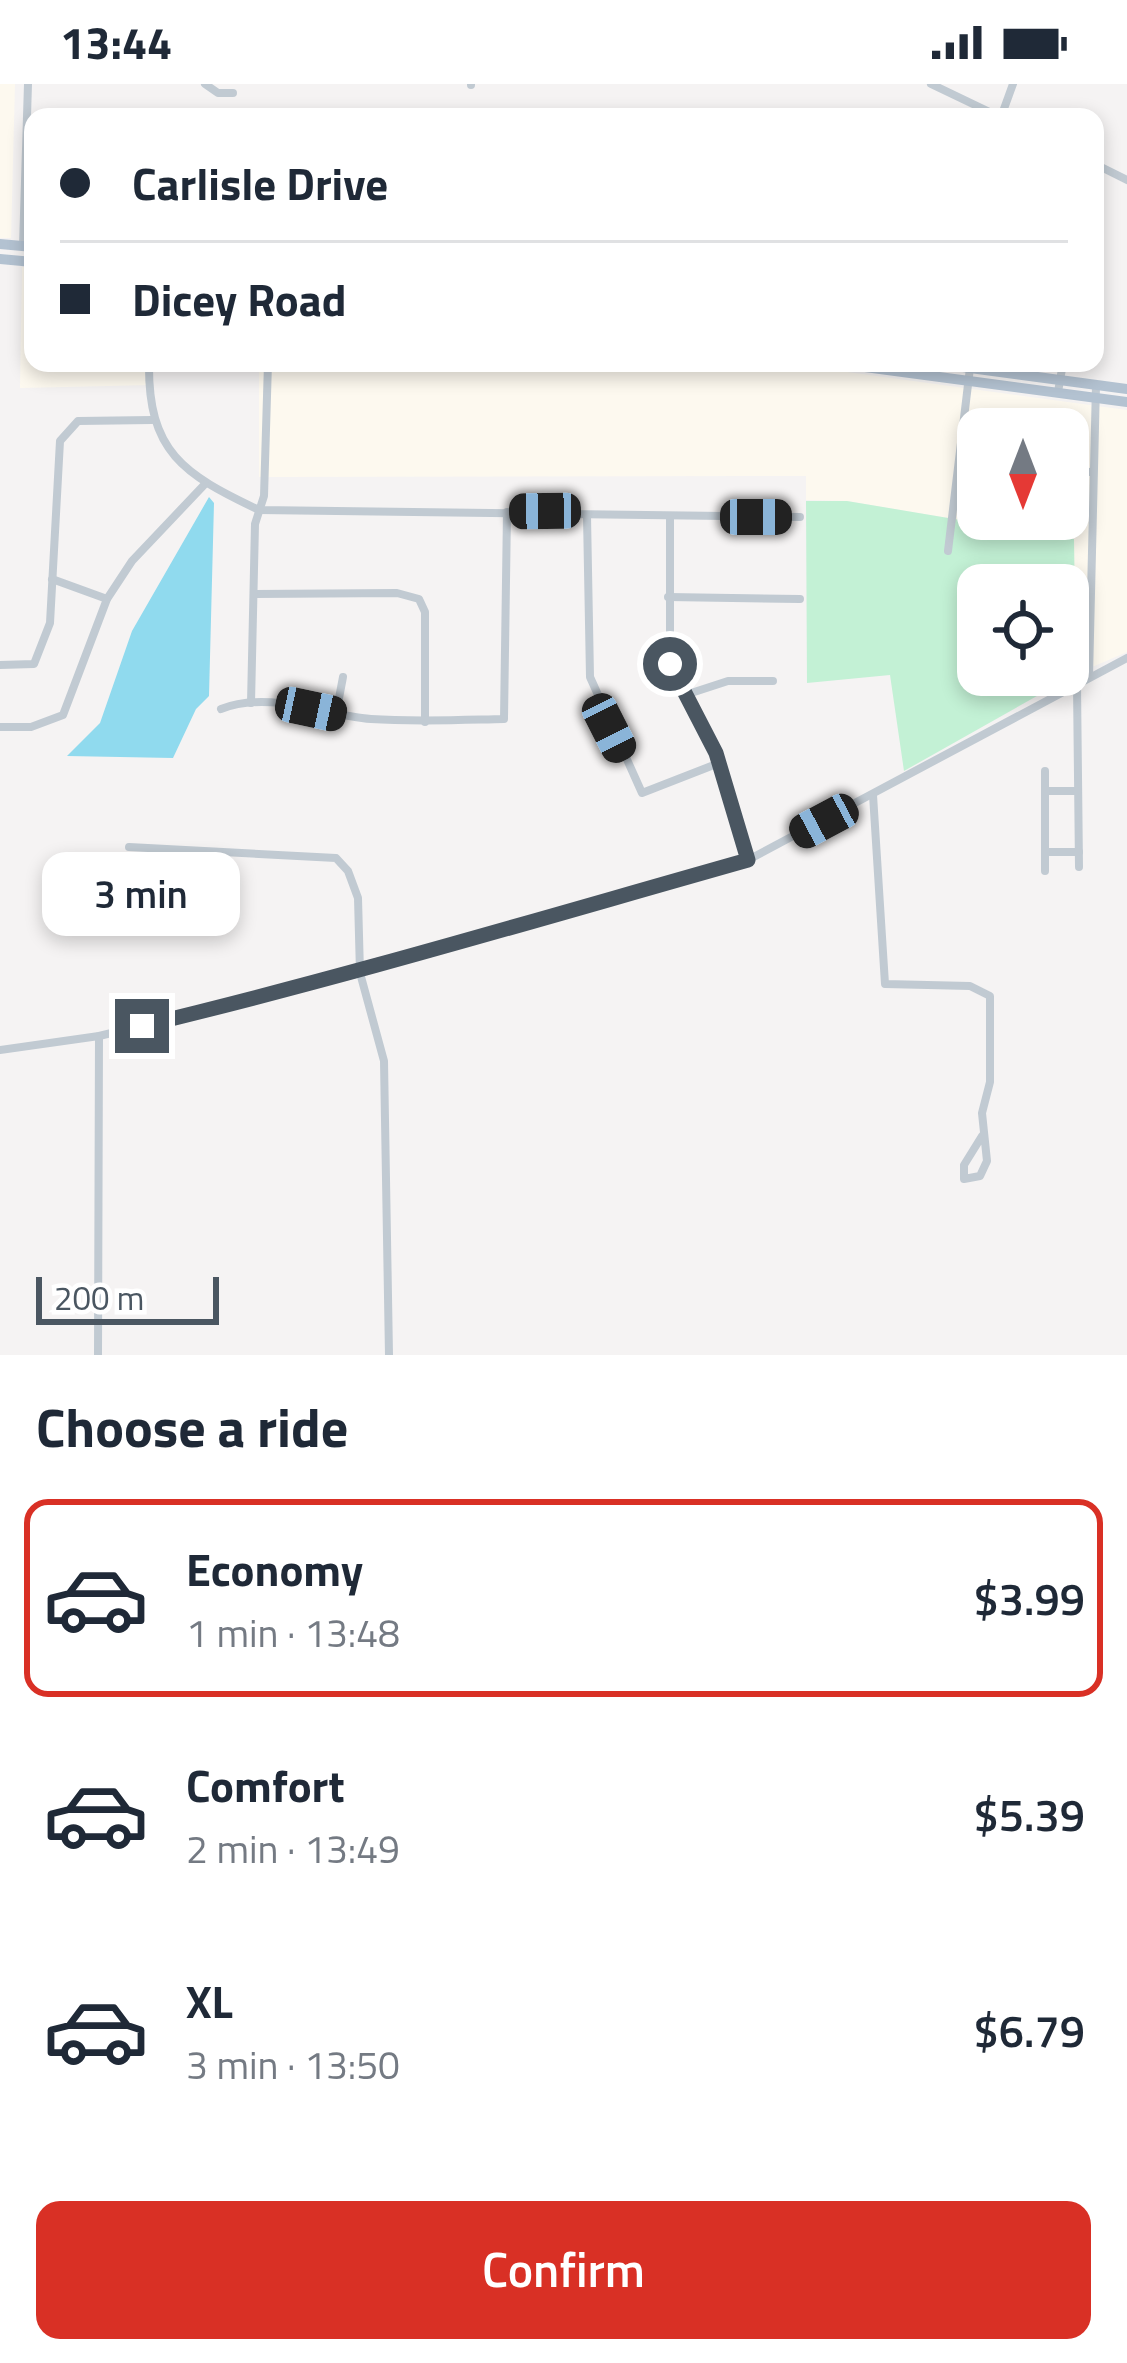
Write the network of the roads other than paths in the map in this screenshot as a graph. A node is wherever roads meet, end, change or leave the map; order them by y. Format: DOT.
graph roads {
  1 [pos="205,84"];
  2 [pos="931,84"];
  3 [pos="233,93"];
  4 [pos="981,108"];
  5 [pos="149,372"];
  6 [pos="268,372"];
  7 [pos="945,372"];
  8 [pos="962,372"];
  9 [pos="1061,372"];
  10 [pos="969,374"];
  11 [pos="1059,386"];
  12 [pos="1127,389"];
  13 [pos="1095,391"];
  14 [pos="1127,402"];
  15 [pos="965,408"];
  16 [pos="152,420"];
  17 [pos="1090,472"];
  18 [pos="957,480"];
  19 [pos="205,484"];
  20 [pos="259,510"];
  21 [pos="507,512"];
  22 [pos="586,516"];
  23 [pos="670,517"];
  24 [pos="800,517"];
  25 [pos="948,551"];
  26 [pos="52,579"];
  27 [pos="255,594"];
  28 [pos="668,597"];
  29 [pos="107,599"];
  30 [pos="800,599"];
  31 [pos="1127,658"];
  32 [pos="0,665"];
  33 [pos="343,677"];
  34 [pos="1090,677"];
  35 [pos="773,681"];
  36 [pos="685,695"];
  37 [pos="1057,696"];
  38 [pos="1077,696"];
  39 [pos="250,703"];
  40 [pos="221,709"];
  41 [pos="336,714"];
  42 [pos="425,722"];
  43 [pos="0,727"];
  44 [pos="719,763"];
  45 [pos="1045,772"];
  46 [pos="1045,791"];
  47 [pos="1078,791"];
  48 [pos="873,795"];
  49 [pos="129,847"];
  50 [pos="1045,852"];
  51 [pos="1079,852"];
  52 [pos="748,860"];
  53 [pos="1079,866"];
  54 [pos="1045,871"];
  55 [pos="360,974"];
  56 [pos="98,1036"];
  57 [pos="0,1050"];
  58 [pos="982,1136"];
  59 [pos="98,1355"];
  60 [pos="388,1355"];
  1 -- 3 [label="street"];
  2 -- 4 [label="street"];
  5 -- 16 [label="street"];
  6 -- 20 [label="street"];
  7 -- 10 [label="main road"];
  8 -- 10 [label="main road"];
  9 -- 11 [label="street"];
  10 -- 11 [label="main road"];
  10 -- 15 [label="street"];
  11 -- 13 [label="main road"];
  12 -- 13 [label="main road"];
  13 -- 14 [label="main road"];
  13 -- 17 [label="street"];
  16 -- 19 [label="street"];
  16 -- 26 [label="street"];
  17 -- 34 [label="street"];
  18 -- 25 [label="street"];
  19 -- 20 [label="street"];
  19 -- 29 [label="street"];
  20 -- 21 [label="street"];
  20 -- 27 [label="street"];
  21 -- 22 [label="street"];
  21 -- 42 [label="street"];
  22 -- 23 [label="street"];
  22 -- 44 [label="street"];
  23 -- 24 [label="street"];
  23 -- 28 [label="street"];
  26 -- 29 [label="street"];
  26 -- 32 [label="street"];
  27 -- 39 [label="street"];
  27 -- 42 [label="street"];
  28 -- 30 [label="street"];
  28 -- 36 [label="street"];
  29 -- 43 [label="street"];
  31 -- 34 [label="street"];
  33 -- 41 [label="street"];
  35 -- 36 [label="street"];
  36 -- 44 [label="street"];
  37 -- 48 [label="street"];
  38 -- 47 [label="street"];
  39 -- 40 [label="street"];
  39 -- 41 [label="street"];
  41 -- 42 [label="street"];
  44 -- 52 [label="street"];
  45 -- 46 [label="street"];
  46 -- 47 [label="street"];
  46 -- 50 [label="street"];
  47 -- 51 [label="street"];
  48 -- 52 [label="street"];
  48 -- 58 [label="street"];
  49 -- 55 [label="street"];
  50 -- 51 [label="street"];
  50 -- 54 [label="street"];
  51 -- 53 [label="street"];
  52 -- 55 [label="street"];
  55 -- 56 [label="street"];
  55 -- 60 [label="street"];
  56 -- 57 [label="street"];
  56 -- 59 [label="street"];
  58 -- 58 [label="street"];
}
